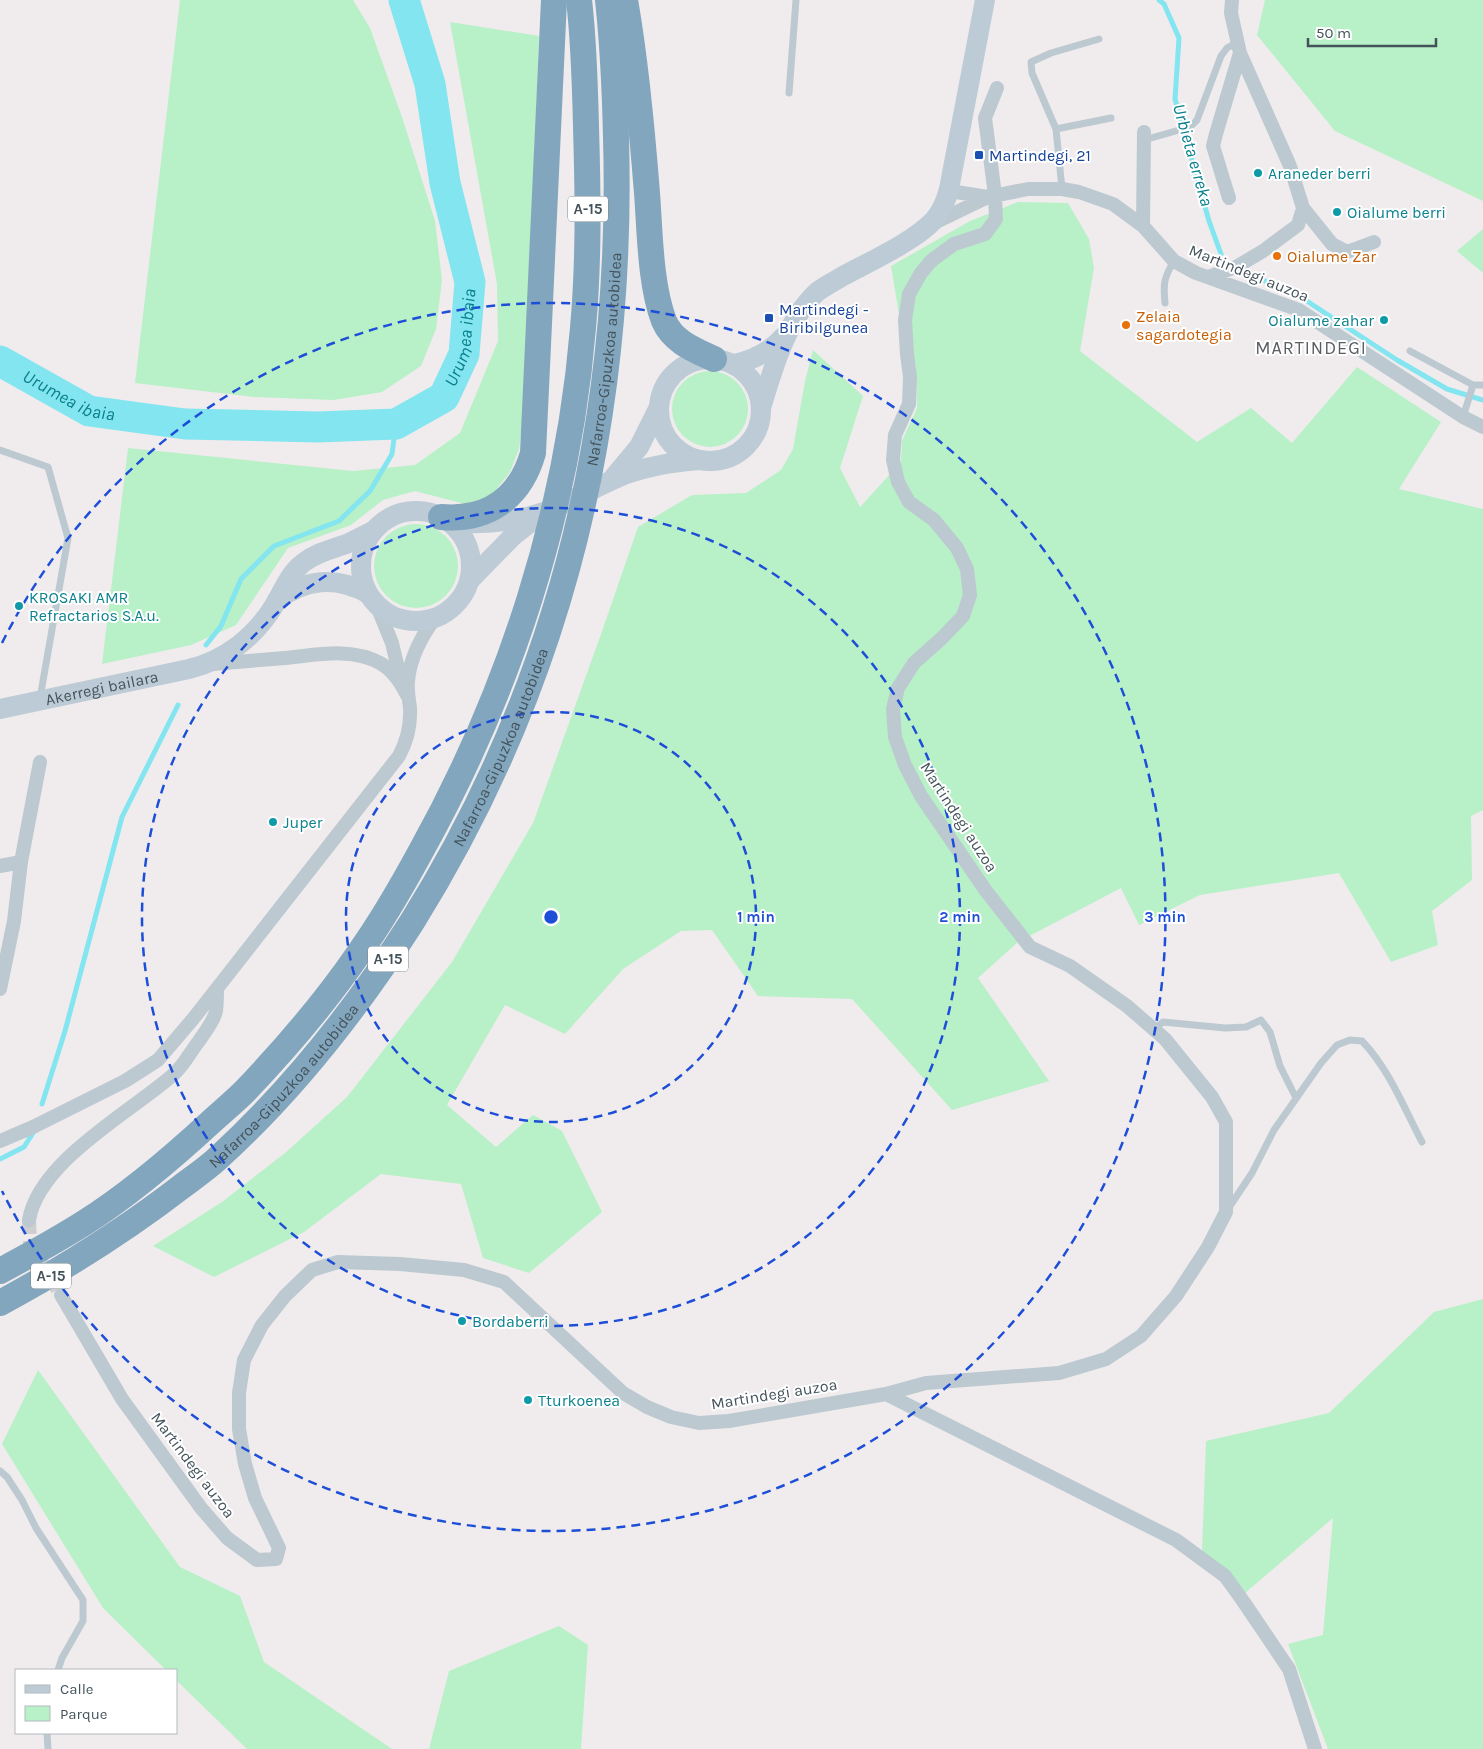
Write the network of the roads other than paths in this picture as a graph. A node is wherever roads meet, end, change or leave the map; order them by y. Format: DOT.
graph roads {
  1 [pos="554,0"];
  2 [pos="579,0"];
  3 [pos="608,0"];
  4 [pos="625,0"];
  5 [pos="796,0"];
  6 [pos="985,0"];
  7 [pos="1232,0"];
  8 [pos="1098,39"];
  9 [pos="1239,48"];
  10 [pos="997,88"];
  11 [pos="789,93"];
  12 [pos="1111,118"];
  13 [pos="1056,129"];
  14 [pos="1144,136"];
  15 [pos="1062,189"];
  16 [pos="952,190"];
  17 [pos="992,196"];
  18 [pos="1229,198"];
  19 [pos="1303,208"];
  20 [pos="1143,226"];
  21 [pos="926,227"];
  22 [pos="1374,242"];
  23 [pos="1174,261"];
  24 [pos="1208,277"];
  25 [pos="1165,303"];
  26 [pos="790,329"];
  27 [pos="1410,351"];
  28 [pos="724,362"];
  29 [pos="1483,385"];
  30 [pos="1472,387"];
  31 [pos="659,407"];
  32 [pos="762,408"];
  33 [pos="1465,411"];
  34 [pos="1483,427"];
  35 [pos="0,450"];
  36 [pos="701,460"];
  37 [pos="609,482"];
  38 [pos="546,512"];
  39 [pos="445,519"];
  40 [pos="373,531"];
  41 [pos="470,580"];
  42 [pos="372,599"];
  43 [pos="277,600"];
  44 [pos="435,618"];
  45 [pos="204,665"];
  46 [pos="402,684"];
  47 [pos="408,698"];
  48 [pos="39,701"];
  49 [pos="0,709"];
  50 [pos="40,762"];
  51 [pos="21,862"];
  52 [pos="0,866"];
  53 [pos="217,988"];
  54 [pos="0,989"];
  55 [pos="1154,1029"];
  56 [pos="1296,1098"];
  57 [pos="0,1141"];
  58 [pos="1422,1142"];
  59 [pos="1226,1212"];
  60 [pos="29,1220"];
  61 [pos="0,1271"];
  62 [pos="60,1295"];
  63 [pos="0,1303"];
  64 [pos="886,1394"];
  65 [pos="0,1471"];
  66 [pos="58,1669"];
  67 [pos="47,1734"];
  68 [pos="48,1749"];
  69 [pos="1315,1749"];
  1 -- 39 [label="highway"];
  2 -- 61 [label="highway, Nafarroa-Gipuzkoa autobidea / A-15"];
  3 -- 63 [label="highway, Nafarroa-Gipuzkoa autobidea / A-15"];
  4 -- 28 [label="highway"];
  5 -- 11 [label="lane"];
  6 -- 16 [label="main road"];
  7 -- 9 [label="street"];
  8 -- 13 [label="lane"];
  9 -- 14 [label="lane"];
  9 -- 18 [label="street"];
  9 -- 19 [label="street"];
  10 -- 17 [label="street"];
  12 -- 13 [label="lane"];
  13 -- 15 [label="lane"];
  14 -- 20 [label="street"];
  15 -- 17 [label="street, Martindegi auzoa"];
  15 -- 20 [label="street, Martindegi auzoa"];
  16 -- 17 [label="street, Martindegi auzoa"];
  16 -- 21 [label="main road"];
  17 -- 21 [label="street, Martindegi auzoa"];
  17 -- 55 [label="street, Martindegi auzoa"];
  19 -- 22 [label="street"];
  19 -- 24 [label="street"];
  20 -- 23 [label="street, Martindegi auzoa"];
  21 -- 26 [label="main road"];
  23 -- 24 [label="street, Martindegi auzoa"];
  23 -- 25 [label="lane"];
  24 -- 33 [label="street, Martindegi auzoa"];
  26 -- 28 [label="main road"];
  26 -- 32 [label="main road"];
  27 -- 30 [label="lane"];
  28 -- 31 [label="main road"];
  28 -- 32 [label="main road"];
  29 -- 30 [label="lane"];
  30 -- 33 [label="lane"];
  31 -- 36 [label="main road"];
  31 -- 37 [label="main road"];
  32 -- 36 [label="main road"];
  33 -- 34 [label="street, Martindegi auzoa"];
  35 -- 48 [label="lane"];
  36 -- 37 [label="main road"];
  37 -- 38 [label="main road"];
  38 -- 39 [label="main road"];
  38 -- 41 [label="main road"];
  39 -- 40 [label="main road"];
  39 -- 41 [label="main road"];
  40 -- 42 [label="main road"];
  40 -- 43 [label="main road, Akerregi bailara"];
  41 -- 44 [label="main road"];
  42 -- 43 [label="main road"];
  42 -- 44 [label="main road"];
  42 -- 46 [label="street"];
  43 -- 45 [label="main road, Akerregi bailara"];
  44 -- 47 [label="street"];
  45 -- 46 [label="street"];
  45 -- 48 [label="main road, Akerregi bailara"];
  46 -- 47 [label="street"];
  47 -- 53 [label="street"];
  48 -- 49 [label="main road, Akerregi bailara"];
  50 -- 51 [label="street"];
  51 -- 52 [label="street"];
  51 -- 54 [label="street"];
  53 -- 57 [label="street"];
  53 -- 60 [label="street"];
  55 -- 56 [label="lane"];
  55 -- 59 [label="street, Martindegi auzoa"];
  56 -- 58 [label="lane, Martindegi auzoa"];
  56 -- 59 [label="lane, Martindegi auzoa"];
  59 -- 64 [label="street, Martindegi auzoa"];
  62 -- 64 [label="street, Martindegi auzoa"];
  64 -- 69 [label="street"];
  65 -- 66 [label="lane"];
  67 -- 68 [label="lane"];
}
